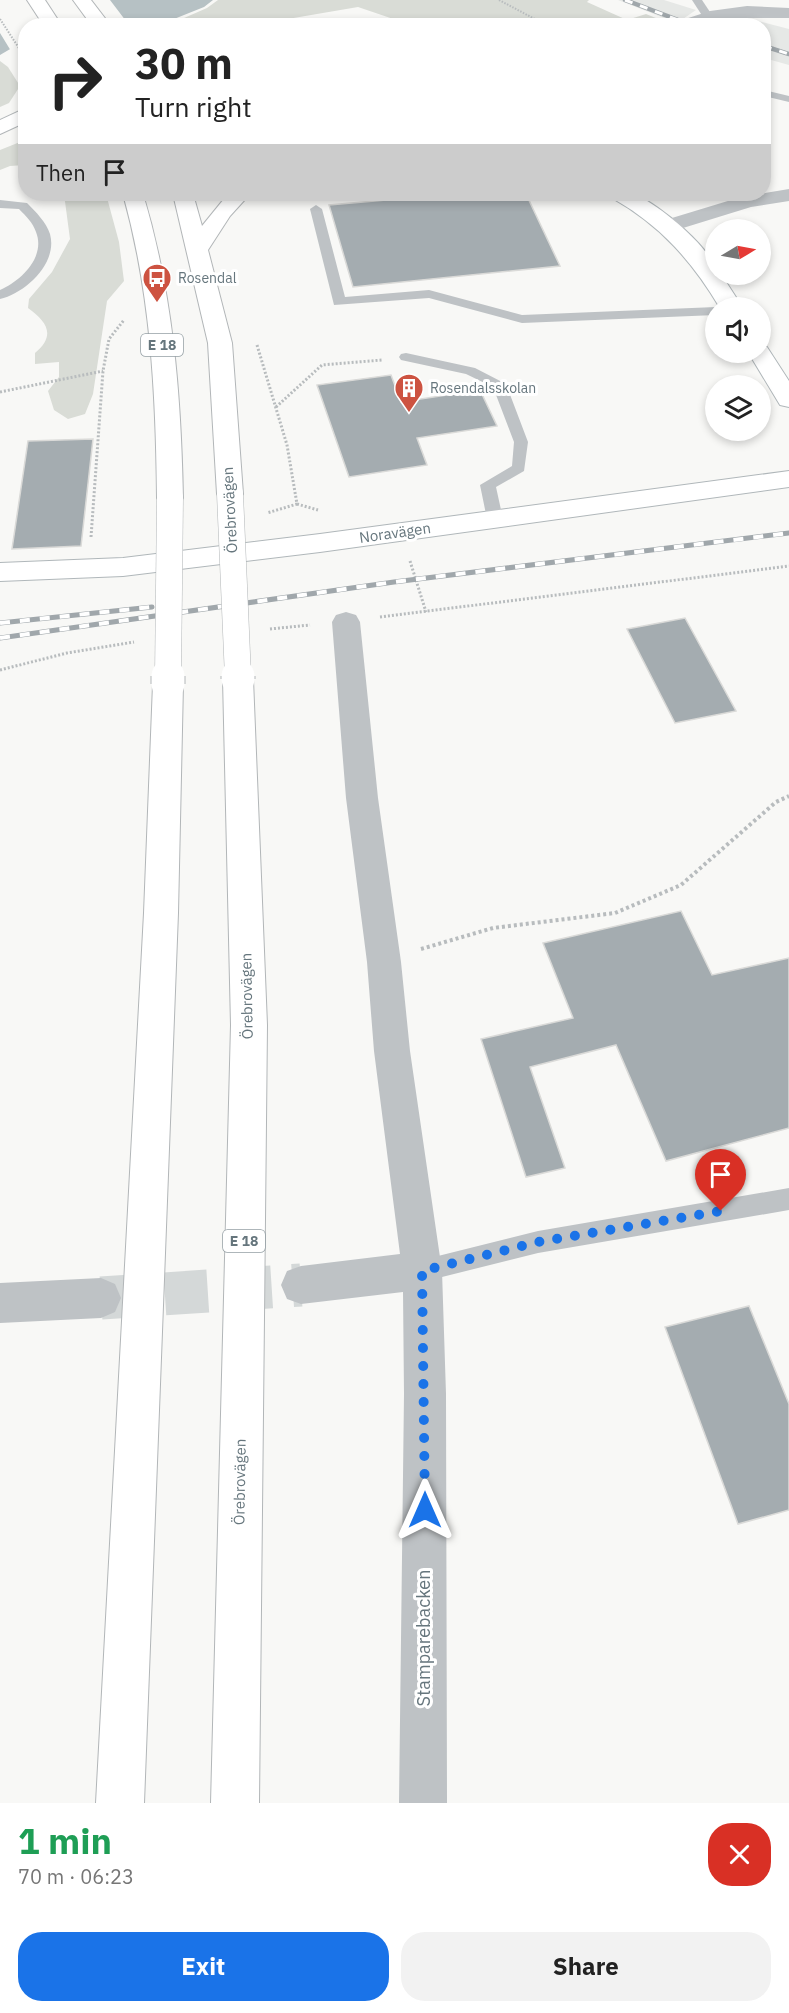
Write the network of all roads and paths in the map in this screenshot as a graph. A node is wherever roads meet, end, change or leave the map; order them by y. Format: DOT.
graph roads {
  1 [pos="36,0"];
  2 [pos="82,0"];
  3 [pos="499,0"];
  4 [pos="702,7"];
  5 [pos="789,14"];
  6 [pos="48,18"];
  7 [pos="96,18"];
  8 [pos="533,18"];
  9 [pos="690,18"];
  10 [pos="0,19"];
  11 [pos="18,47"];
  12 [pos="771,95"];
  13 [pos="789,99"];
  14 [pos="18,118"];
  15 [pos="0,128"];
  16 [pos="18,135"];
  17 [pos="0,138"];
  18 [pos="789,195"];
  19 [pos="771,198"];
  20 [pos="135,201"];
  21 [pos="185,201"];
  22 [pos="229,201"];
  23 [pos="634,201"];
  24 [pos="748,201"];
  25 [pos="0,204"];
  26 [pos="316,209"];
  27 [pos="670,226"];
  28 [pos="198,249"];
  29 [pos="0,295"];
  30 [pos="725,297"];
  31 [pos="130,312"];
  32 [pos="705,312"];
  33 [pos="256,343"];
  34 [pos="406,357"];
  35 [pos="766,363"];
  36 [pos="103,371"];
  37 [pos="0,392"];
  38 [pos="789,400"];
  39 [pos="276,407"];
  40 [pos="789,479"];
  41 [pos="280,510"];
  42 [pos="495,519"];
  43 [pos="400,532"];
  44 [pos="99,540"];
  45 [pos="789,566"];
  46 [pos="0,572"];
  47 [pos="426,612"];
  48 [pos="346,621"];
  49 [pos="264,630"];
  50 [pos="135,642"];
  51 [pos="0,670"];
  52 [pos="789,796"];
  53 [pos="384,962"];
  54 [pos="789,1199"];
  55 [pos="422,1271"];
  56 [pos="301,1285"];
  57 [pos="101,1298"];
  58 [pos="0,1303"];
  59 [pos="120,1803"];
  60 [pos="235,1803"];
  61 [pos="423,1803"];
  1 -- 6 [label="main road"];
  2 -- 7 [label="main road"];
  3 -- 8 [label="path"];
  4 -- 5 [label="street"];
  4 -- 9 [label="street"];
  10 -- 11 [label="path"];
  12 -- 13 [label="lane"];
  14 -- 15 [label="main road"];
  16 -- 17 [label="main road"];
  18 -- 19 [label="street"];
  20 -- 59 [label="main road, E 18, bridge"];
  21 -- 28 [label="main road, Örebrovägen / E 18"];
  22 -- 28 [label="main road"];
  23 -- 27 [label="main road"];
  24 -- 27 [label="street"];
  25 -- 29 [label="lane"];
  26 -- 32 [label="lane"];
  27 -- 30 [label="main road"];
  28 -- 60 [label="main road, Örebrovägen / E 18, bridge"];
  31 -- 36 [label="path"];
  33 -- 39 [label="path"];
  34 -- 39 [label="path"];
  34 -- 42 [label="lane"];
  35 -- 38 [label="main road"];
  36 -- 37 [label="path"];
  36 -- 44 [label="path"];
  39 -- 41 [label="path"];
  40 -- 42 [label="main road, Noravägen"];
  42 -- 43 [label="main road, Noravägen"];
  43 -- 46 [label="main road, Noravägen"];
  43 -- 47 [label="path"];
  45 -- 47 [label="path"];
  47 -- 48 [label="path"];
  48 -- 49 [label="path"];
  48 -- 53 [label="street, Stamparebacken"];
  50 -- 51 [label="path"];
  52 -- 53 [label="path"];
  53 -- 55 [label="street, Stamparebacken"];
  54 -- 55 [label="lane"];
  55 -- 56 [label="street"];
  55 -- 61 [label="street, Stamparebacken"];
  57 -- 58 [label="street"];
}
